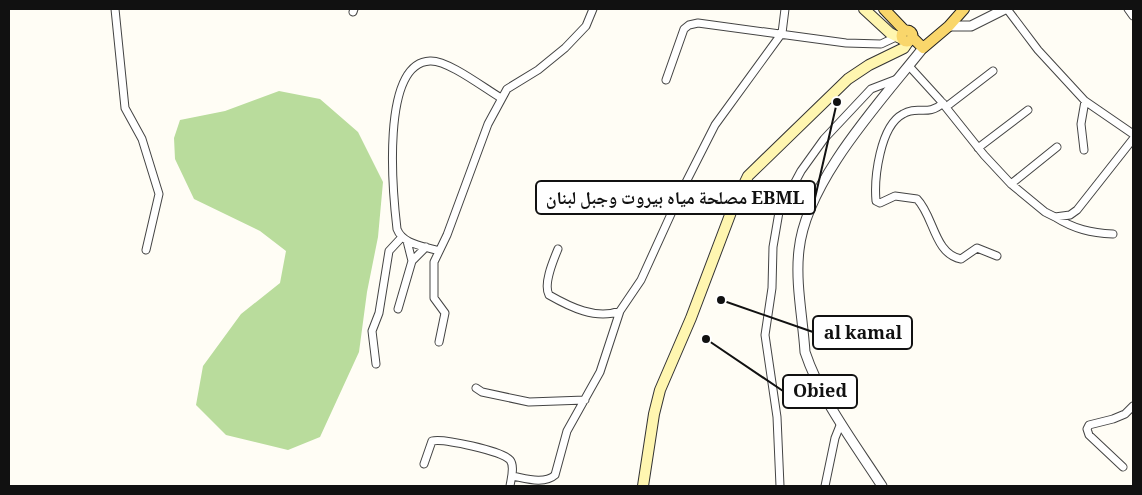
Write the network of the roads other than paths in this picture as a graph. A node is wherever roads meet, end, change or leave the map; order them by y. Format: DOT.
graph roads {
  1 [pos="115,9"];
  2 [pos="594,9"];
  3 [pos="785,9"];
  4 [pos="864,9"];
  5 [pos="884,9"];
  6 [pos="963,9"];
  7 [pos="1006,9"];
  8 [pos="1128,9"];
  9 [pos="1133,16"];
  10 [pos="949,26"];
  11 [pos="782,33"];
  12 [pos="905,37"];
  13 [pos="923,48"];
  14 [pos="909,66"];
  15 [pos="993,71"];
  16 [pos="898,79"];
  17 [pos="666,80"];
  18 [pos="501,98"];
  19 [pos="1085,101"];
  20 [pos="944,105"];
  21 [pos="1028,110"];
  22 [pos="1133,134"];
  23 [pos="1133,139"];
  24 [pos="1057,147"];
  25 [pos="978,148"];
  26 [pos="1084,150"];
  27 [pos="1011,184"];
  28 [pos="1055,217"];
  29 [pos="1113,234"];
  30 [pos="404,239"];
  31 [pos="426,247"];
  32 [pos="558,249"];
  33 [pos="146,250"];
  34 [pos="439,250"];
  35 [pos="997,256"];
  36 [pos="412,261"];
  37 [pos="398,309"];
  38 [pos="620,311"];
  39 [pos="438,342"];
  40 [pos="376,364"];
  41 [pos="476,388"];
  42 [pos="585,400"];
  43 [pos="1133,406"];
  44 [pos="841,423"];
  45 [pos="424,464"];
  46 [pos="1123,467"];
  47 [pos="512,476"];
  48 [pos="510,486"];
  49 [pos="643,486"];
  50 [pos="780,486"];
  51 [pos="825,486"];
  52 [pos="882,486"];
  1 -- 33 [label="street"];
  2 -- 18 [label="street"];
  3 -- 11 [label="street"];
  4 -- 12 [label="main road"];
  5 -- 12 [label="main road"];
  6 -- 10 [label="main road"];
  7 -- 10 [label="street"];
  7 -- 19 [label="street"];
  8 -- 9 [label="street"];
  10 -- 13 [label="main road"];
  11 -- 12 [label="street"];
  11 -- 17 [label="street"];
  11 -- 38 [label="street"];
  12 -- 13 [label="main road"];
  12 -- 49 [label="main road"];
  13 -- 14 [label="street"];
  14 -- 16 [label="street"];
  14 -- 20 [label="street"];
  15 -- 20 [label="street"];
  16 -- 44 [label="street"];
  16 -- 50 [label="street"];
  18 -- 30 [label="street"];
  18 -- 34 [label="street"];
  19 -- 22 [label="street"];
  19 -- 26 [label="street"];
  20 -- 25 [label="street"];
  20 -- 35 [label="street"];
  21 -- 25 [label="street"];
  23 -- 28 [label="street"];
  24 -- 27 [label="street"];
  25 -- 27 [label="street"];
  27 -- 28 [label="street"];
  28 -- 29 [label="street"];
  30 -- 31 [label="street"];
  30 -- 36 [label="street"];
  30 -- 40 [label="street"];
  31 -- 34 [label="street"];
  31 -- 36 [label="street"];
  32 -- 38 [label="street"];
  34 -- 39 [label="street"];
  36 -- 37 [label="street"];
  38 -- 42 [label="street"];
  41 -- 42 [label="street"];
  42 -- 47 [label="street"];
  43 -- 46 [label="street"];
  44 -- 51 [label="street"];
  44 -- 52 [label="street"];
  45 -- 47 [label="street"];
  47 -- 48 [label="street"];
}
